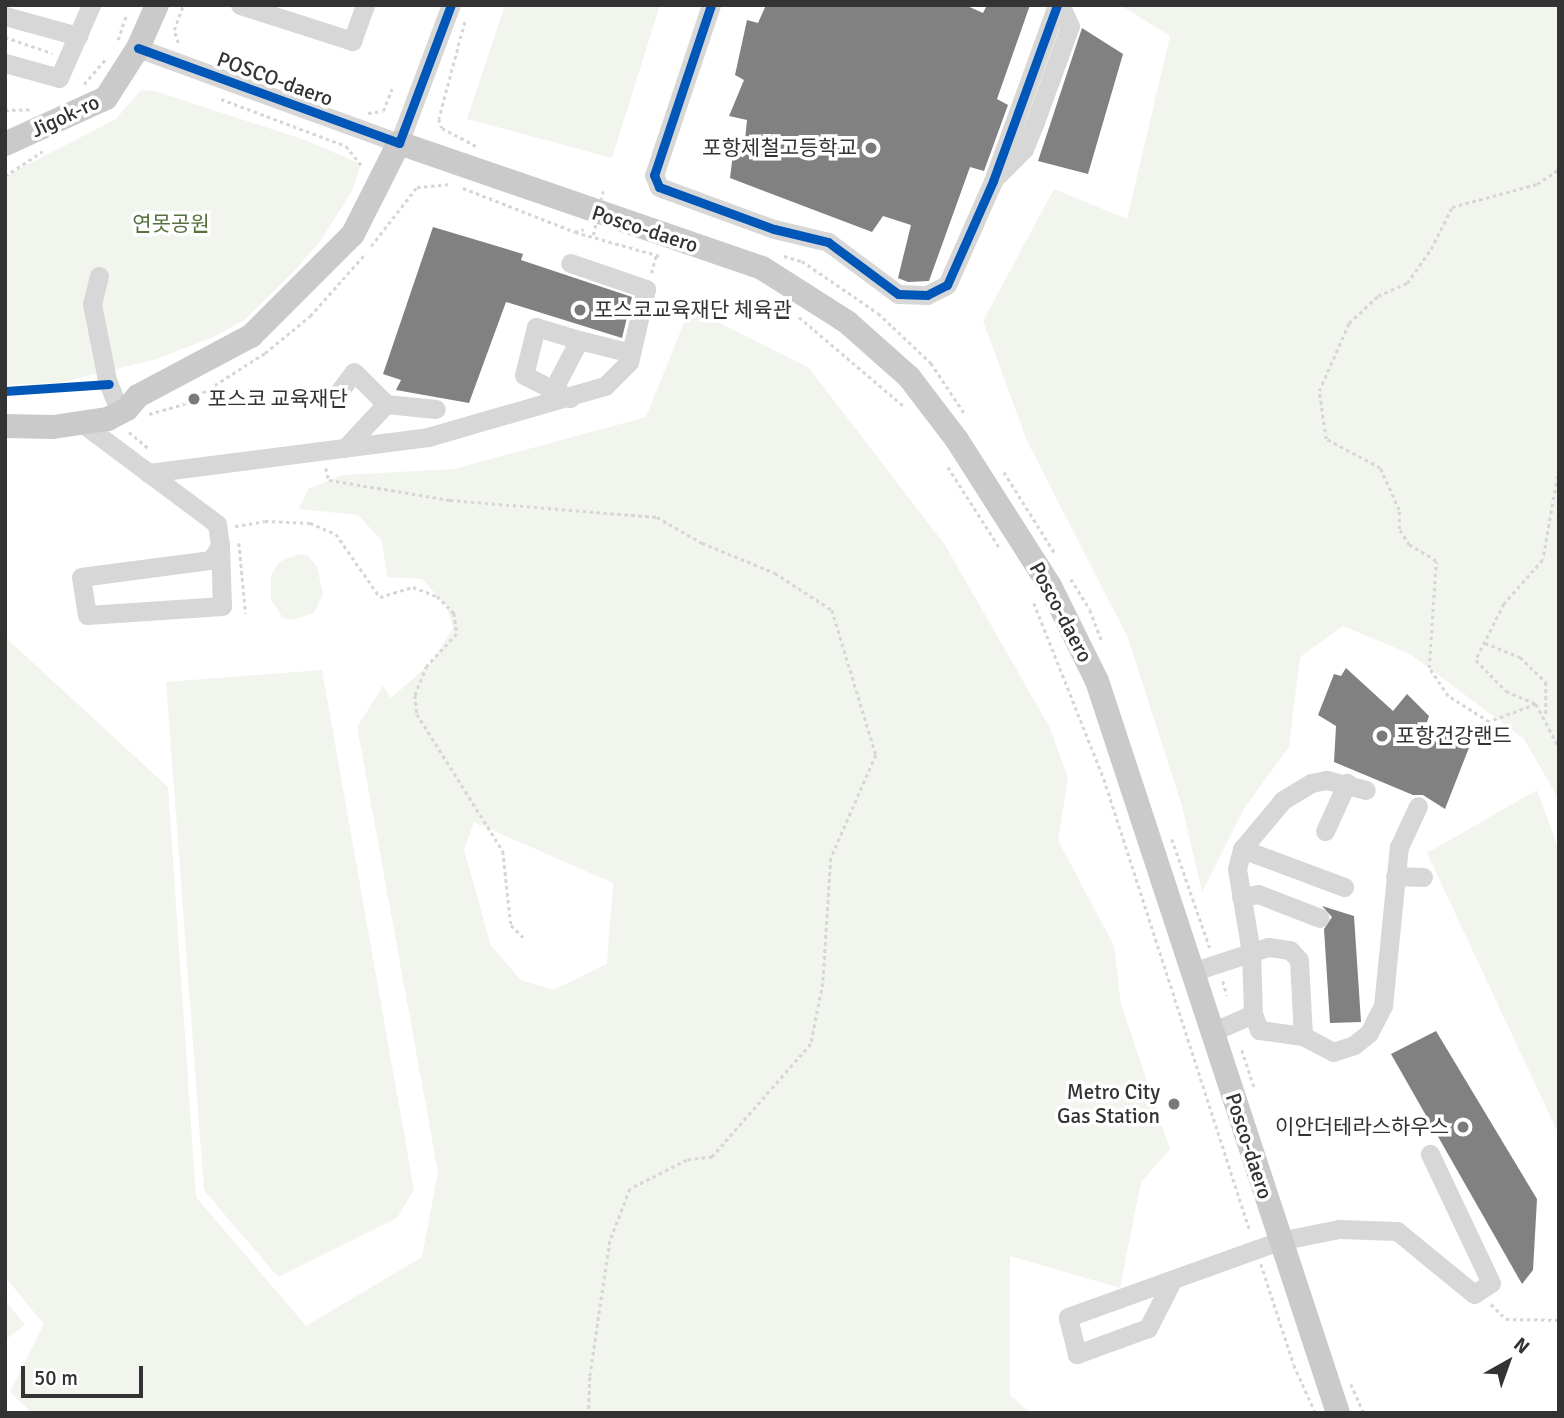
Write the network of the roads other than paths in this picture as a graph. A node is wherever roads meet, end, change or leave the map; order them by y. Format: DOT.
graph roads {
  1 [pos="91,5"];
  2 [pos="157,5"];
  3 [pos="240,5"];
  4 [pos="365,5"];
  5 [pos="711,5"];
  6 [pos="1058,5"];
  7 [pos="457,10"];
  8 [pos="5,16"];
  9 [pos="78,36"];
  10 [pos="138,48"];
  11 [pos="5,63"];
  12 [pos="400,143"];
  13 [pos="5,144"];
  14 [pos="570,263"];
  15 [pos="99,276"];
  16 [pos="579,340"];
  17 [pos="631,353"];
  18 [pos="561,394"];
  19 [pos="332,401"];
  20 [pos="386,404"];
  21 [pos="436,409"];
  22 [pos="120,413"];
  23 [pos="83,424"];
  24 [pos="5,426"];
  25 [pos="345,448"];
  26 [pos="148,473"];
  27 [pos="219,538"];
  28 [pos="1418,806"];
  29 [pos="1325,831"];
  30 [pos="1242,849"];
  31 [pos="1395,876"];
  32 [pos="1423,877"];
  33 [pos="1344,887"];
  34 [pos="1241,897"];
  35 [pos="1320,918"];
  36 [pos="1251,952"];
  37 [pos="1192,972"];
  38 [pos="1253,1014"];
  39 [pos="1212,1032"];
  40 [pos="1303,1036"];
  41 [pos="1430,1154"];
  42 [pos="1268,1245"];
  43 [pos="1171,1283"];
  44 [pos="1338,1413"];
  1 -- 9 [label="street"];
  2 -- 10 [label="main road, Jigok-ro"];
  3 -- 4 [label="street"];
  5 -- 6 [label="street"];
  7 -- 12 [label="street"];
  8 -- 9 [label="street"];
  9 -- 11 [label="street"];
  10 -- 12 [label="street, POSCO-daero"];
  10 -- 13 [label="main road, Jigok-ro"];
  12 -- 22 [label="main road"];
  12 -- 37 [label="main road, Posco-daero"];
  14 -- 17 [label="street"];
  15 -- 22 [label="street"];
  16 -- 17 [label="street"];
  16 -- 18 [label="street"];
  16 -- 18 [label="street"];
  17 -- 18 [label="street"];
  18 -- 25 [label="street"];
  19 -- 20 [label="street"];
  20 -- 21 [label="street"];
  20 -- 25 [label="street"];
  22 -- 23 [label="main road"];
  23 -- 24 [label="main road"];
  23 -- 26 [label="street"];
  25 -- 26 [label="street"];
  26 -- 27 [label="street"];
  27 -- 27 [label="street"];
  28 -- 31 [label="street"];
  29 -- 30 [label="street"];
  30 -- 33 [label="street"];
  30 -- 34 [label="street"];
  31 -- 32 [label="street"];
  31 -- 40 [label="street"];
  34 -- 35 [label="street"];
  34 -- 36 [label="street"];
  36 -- 37 [label="street"];
  36 -- 38 [label="street"];
  36 -- 40 [label="street"];
  37 -- 39 [label="main road, Posco-daero"];
  38 -- 39 [label="street"];
  38 -- 40 [label="street"];
  39 -- 42 [label="main road, Posco-daero"];
  41 -- 42 [label="street"];
  42 -- 43 [label="street"];
  42 -- 44 [label="main road, Posco-daero"];
  43 -- 43 [label="street"];
}
